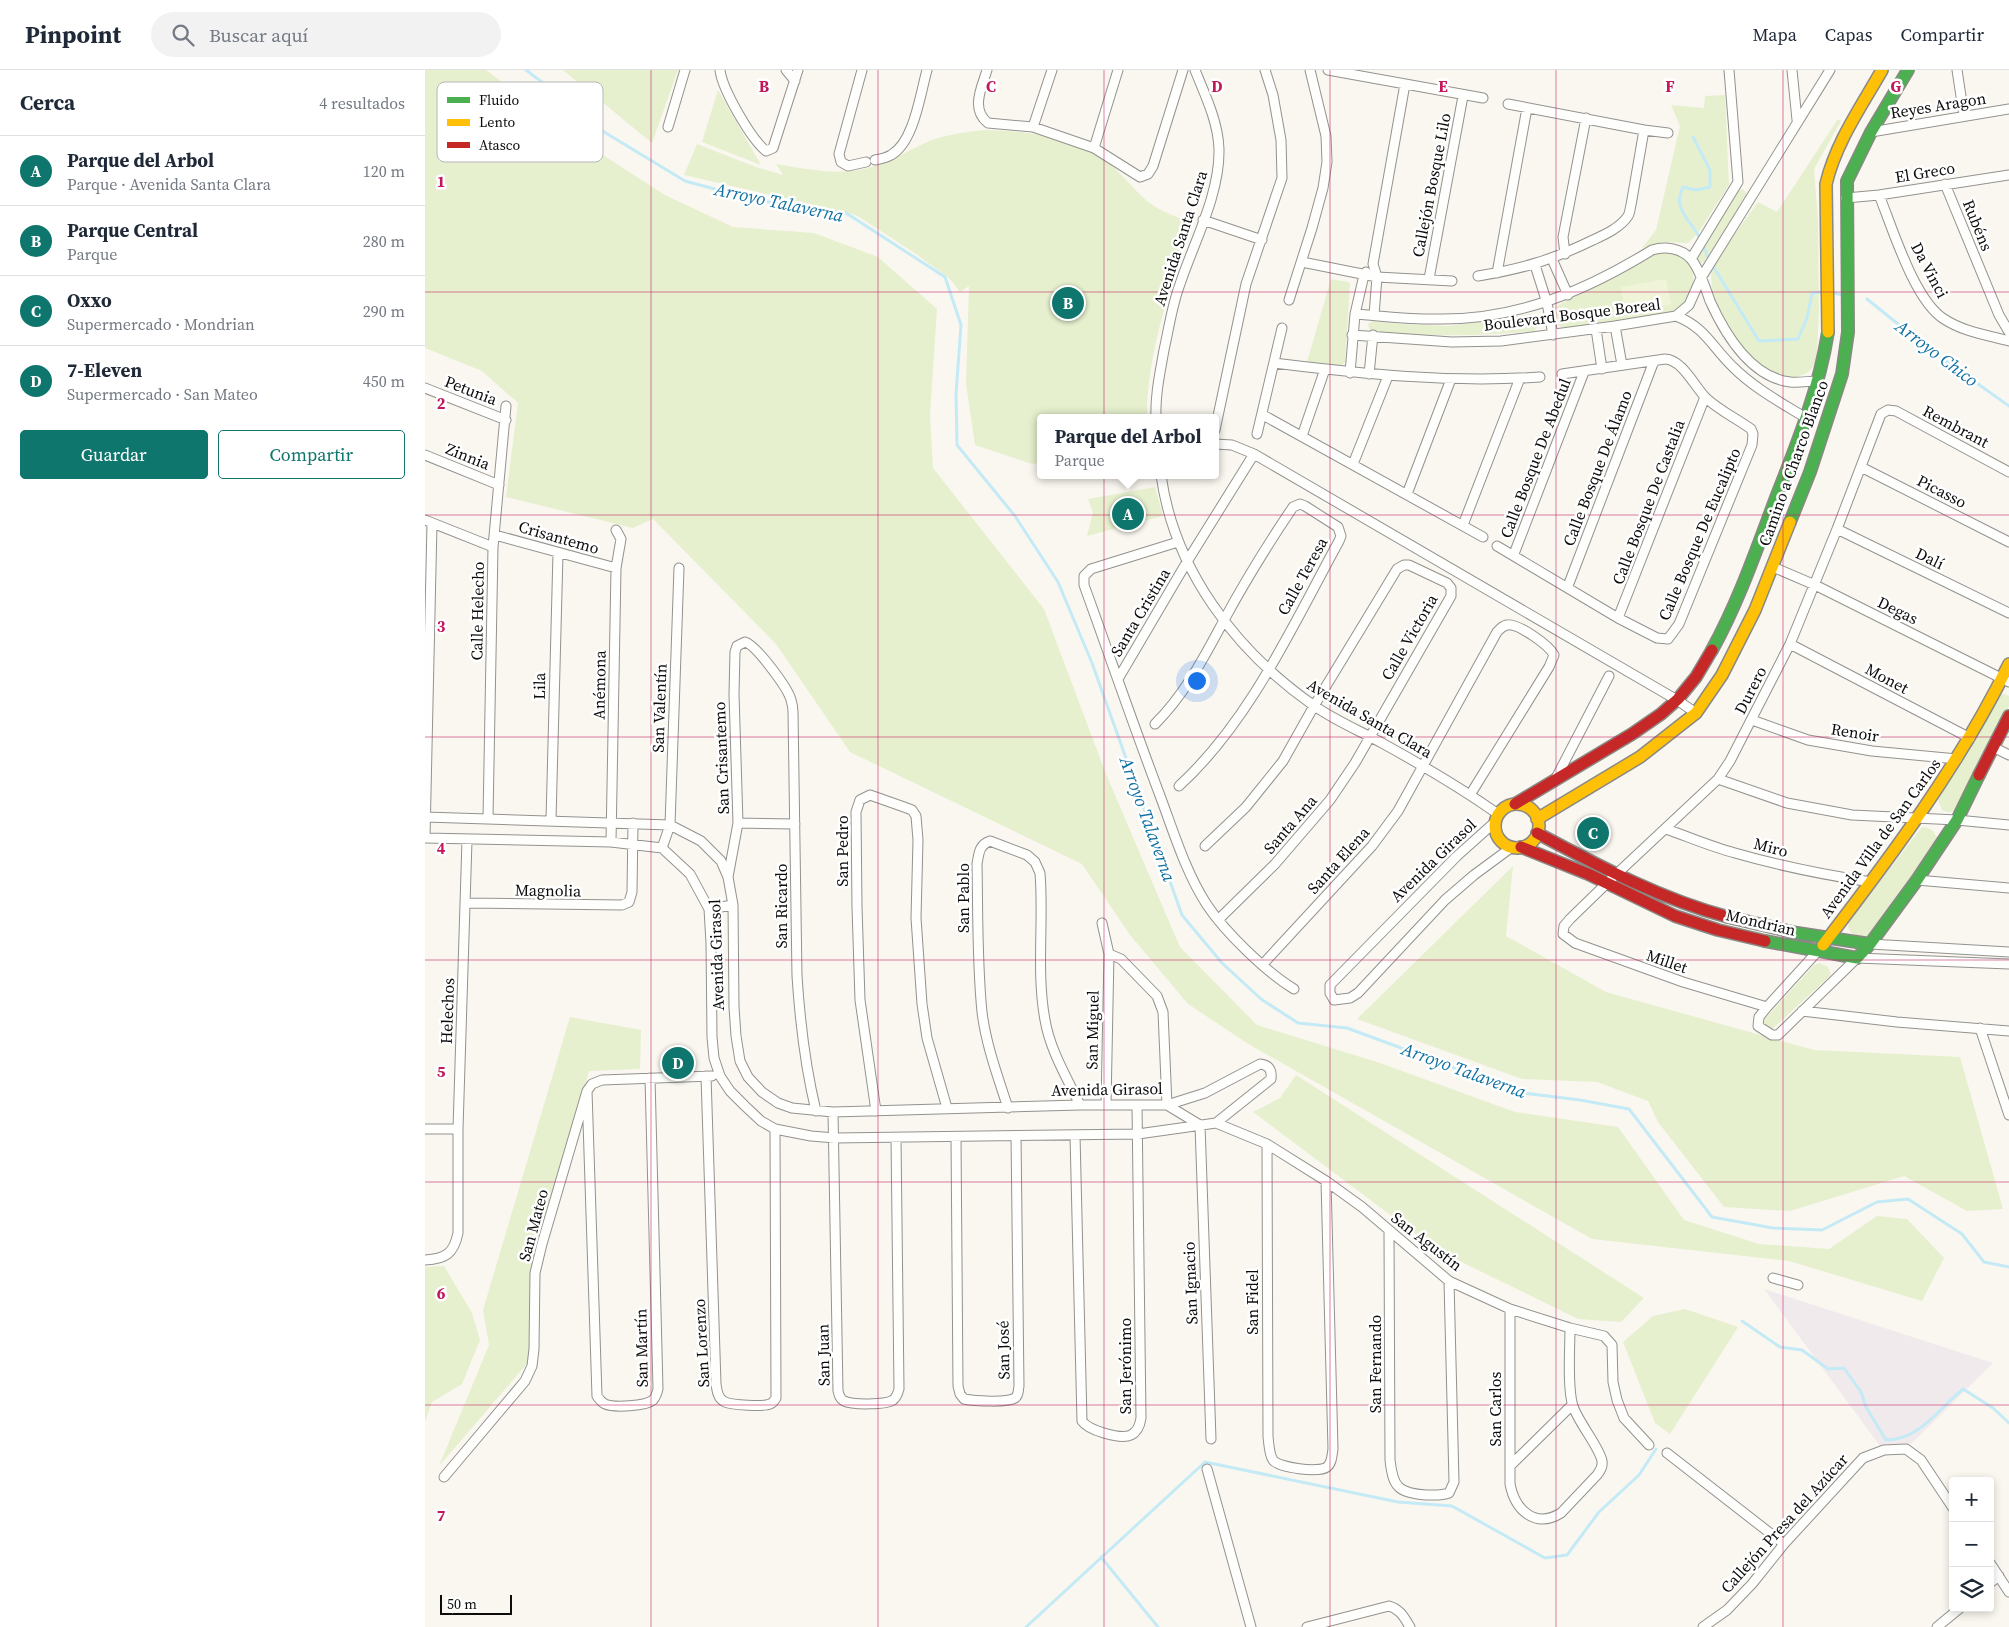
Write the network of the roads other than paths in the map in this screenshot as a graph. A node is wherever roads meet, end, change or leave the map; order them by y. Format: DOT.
graph roads {
  1 [pos="685,70"];
  2 [pos="719,70"];
  3 [pos="786,70"];
  4 [pos="798,70"];
  5 [pos="862,70"];
  6 [pos="927,70"];
  7 [pos="987,70"];
  8 [pos="1052,70"];
  9 [pos="1118,70"];
  10 [pos="1183,70"];
  11 [pos="1195,70"];
  12 [pos="1265,70"];
  13 [pos="1310,70"];
  14 [pos="1328,70"];
  15 [pos="1729,70"];
  16 [pos="1792,70"];
  17 [pos="1830,70"];
  18 [pos="1882,70"];
  19 [pos="1908,70"];
  20 [pos="1957,70"];
  21 [pos="795,81"];
  22 [pos="1405,84"];
  23 [pos="1463,96"];
  24 [pos="1483,98"];
  25 [pos="1508,104"];
  26 [pos="1527,108"];
  27 [pos="2009,109"];
  28 [pos="1965,116"];
  29 [pos="1586,118"];
  30 [pos="1797,120"];
  31 [pos="668,127"];
  32 [pos="1033,127"];
  33 [pos="1643,130"];
  34 [pos="1871,132"];
  35 [pos="1668,133"];
  36 [pos="1094,148"];
  37 [pos="875,160"];
  38 [pos="866,162"];
  39 [pos="2008,176"];
  40 [pos="1738,182"];
  41 [pos="1945,184"];
  42 [pos="1754,190"];
  43 [pos="1879,195"];
  44 [pos="1846,198"];
  45 [pos="1203,220"];
  46 [pos="1262,240"];
  47 [pos="1565,254"];
  48 [pos="1552,259"];
  49 [pos="1691,259"];
  50 [pos="1302,262"];
  51 [pos="1373,264"];
  52 [pos="1535,265"];
  53 [pos="1497,273"];
  54 [pos="1364,275"];
  55 [pos="1478,276"];
  56 [pos="1377,277"];
  57 [pos="1701,278"];
  58 [pos="1429,279"];
  59 [pos="1452,281"];
  60 [pos="1568,295"];
  61 [pos="1289,300"];
  62 [pos="1547,303"];
  63 [pos="1355,314"];
  64 [pos="1375,315"];
  65 [pos="1676,316"];
  66 [pos="1615,326"];
  67 [pos="1282,328"];
  68 [pos="1596,329"];
  69 [pos="1828,329"];
  70 [pos="1848,332"];
  71 [pos="2009,332"];
  72 [pos="1352,334"];
  73 [pos="1373,335"];
  74 [pos="1553,335"];
  75 [pos="2009,341"];
  76 [pos="1653,360"];
  77 [pos="1274,363"];
  78 [pos="1622,366"];
  79 [pos="1325,369"];
  80 [pos="1602,369"];
  81 [pos="1584,372"];
  82 [pos="1350,373"];
  83 [pos="1369,374"];
  84 [pos="1562,374"];
  85 [pos="1388,376"];
  86 [pos="1540,377"];
  87 [pos="1520,378"];
  88 [pos="1451,379"];
  89 [pos="1817,381"];
  90 [pos="425,388"];
  91 [pos="1705,397"];
  92 [pos="506,406"];
  93 [pos="1888,410"];
  94 [pos="1156,414"];
  95 [pos="1218,414"];
  96 [pos="1263,415"];
  97 [pos="1806,418"];
  98 [pos="506,420"];
  99 [pos="1257,434"];
  100 [pos="1302,436"];
  101 [pos="1219,444"];
  102 [pos="1254,454"];
  103 [pos="425,455"];
  104 [pos="1353,464"];
  105 [pos="1789,465"];
  106 [pos="1861,467"];
  107 [pos="1810,472"];
  108 [pos="2009,472"];
  109 [pos="1161,479"];
  110 [pos="499,485"];
  111 [pos="1407,494"];
  112 [pos="428,521"];
  113 [pos="1463,525"];
  114 [pos="1837,529"];
  115 [pos="616,530"];
  116 [pos="495,535"];
  117 [pos="1483,537"];
  118 [pos="1178,542"];
  119 [pos="2009,542"];
  120 [pos="1497,546"];
  121 [pos="493,547"];
  122 [pos="558,553"];
  123 [pos="1514,554"];
  124 [pos="1188,560"];
  125 [pos="1773,567"];
  126 [pos="616,568"];
  127 [pos="679,568"];
  128 [pos="1815,585"];
  129 [pos="1568,586"];
  130 [pos="2009,613"];
  131 [pos="1619,618"];
  132 [pos="1224,621"];
  133 [pos="745,642"];
  134 [pos="1790,644"];
  135 [pos="2009,664"];
  136 [pos="1267,670"];
  137 [pos="1609,676"];
  138 [pos="1118,679"];
  139 [pos="2006,680"];
  140 [pos="1677,700"];
  141 [pos="1314,706"];
  142 [pos="1696,713"];
  143 [pos="2009,716"];
  144 [pos="1752,720"];
  145 [pos="1155,724"];
  146 [pos="1369,736"];
  147 [pos="1970,738"];
  148 [pos="1995,748"];
  149 [pos="2009,755"];
  150 [pos="1957,759"];
  151 [pos="1424,766"];
  152 [pos="1718,779"];
  153 [pos="1555,780"];
  154 [pos="1179,786"];
  155 [pos="1470,795"];
  156 [pos="1515,804"];
  157 [pos="425,817"];
  158 [pos="488,818"];
  159 [pos="1497,818"];
  160 [pos="1537,819"];
  161 [pos="551,820"];
  162 [pos="1917,820"];
  163 [pos="1957,820"];
  164 [pos="611,822"];
  165 [pos="633,823"];
  166 [pos="738,823"];
  167 [pos="795,824"];
  168 [pos="669,825"];
  169 [pos="2009,825"];
  170 [pos="1666,829"];
  171 [pos="1537,833"];
  172 [pos="425,838"];
  173 [pos="467,840"];
  174 [pos="611,842"];
  175 [pos="632,843"];
  176 [pos="1205,846"];
  177 [pos="1516,847"];
  178 [pos="662,848"];
  179 [pos="1617,874"];
  180 [pos="728,877"];
  181 [pos="1917,880"];
  182 [pos="1871,882"];
  183 [pos="1607,883"];
  184 [pos="2009,888"];
  185 [pos="466,903"];
  186 [pos="733,906"];
  187 [pos="709,908"];
  188 [pos="1218,920"];
  189 [pos="1102,923"];
  190 [pos="1563,934"];
  191 [pos="1827,940"];
  192 [pos="1870,944"];
  193 [pos="1817,952"];
  194 [pos="2009,952"];
  195 [pos="1109,954"];
  196 [pos="1857,958"];
  197 [pos="1263,964"];
  198 [pos="2009,964"];
  199 [pos="1294,989"];
  200 [pos="1767,1007"];
  201 [pos="1802,1012"];
  202 [pos="1980,1028"];
  203 [pos="2009,1031"];
  204 [pos="707,1076"];
  205 [pos="720,1076"];
  206 [pos="650,1078"];
  207 [pos="587,1091"];
  208 [pos="2005,1091"];
  209 [pos="1167,1104"];
  210 [pos="1080,1105"];
  211 [pos="1137,1105"];
  212 [pos="1106,1106"];
  213 [pos="947,1108"];
  214 [pos="1008,1108"];
  215 [pos="816,1111"];
  216 [pos="876,1111"];
  217 [pos="833,1112"];
  218 [pos="2009,1115"];
  219 [pos="1216,1123"];
  220 [pos="1200,1125"];
  221 [pos="425,1129"];
  222 [pos="458,1129"];
  223 [pos="775,1129"];
  224 [pos="1138,1134"];
  225 [pos="1075,1135"];
  226 [pos="1016,1136"];
  227 [pos="956,1137"];
  228 [pos="835,1138"];
  229 [pos="896,1138"];
  230 [pos="1267,1144"];
  231 [pos="1326,1181"];
  232 [pos="1389,1232"];
  233 [pos="425,1260"];
  234 [pos="1773,1278"];
  235 [pos="1449,1281"];
  236 [pos="1798,1285"];
  237 [pos="1510,1309"];
  238 [pos="1569,1328"];
  239 [pos="1572,1405"];
  240 [pos="1211,1439"];
  241 [pos="1649,1445"];
  242 [pos="1667,1453"];
  243 [pos="1511,1465"];
  244 [pos="1207,1469"];
  245 [pos="444,1477"];
  246 [pos="1949,1502"];
  247 [pos="1784,1544"];
  248 [pos="1993,1567"];
  249 [pos="1999,1576"];
  250 [pos="1994,1580"];
  251 [pos="2009,1592"];
  252 [pos="1955,1612"];
  253 [pos="1251,1627"];
  254 [pos="1307,1627"];
  255 [pos="1410,1627"];
  256 [pos="1703,1627"];
  257 [pos="1937,1627"];
  1 -- 31 [label="street"];
  2 -- 21 [label="street"];
  3 -- 21 [label="street"];
  4 -- 21 [label="street"];
  5 -- 38 [label="street"];
  6 -- 37 [label="street"];
  7 -- 32 [label="street"];
  8 -- 32 [label="street"];
  9 -- 36 [label="street"];
  10 -- 36 [label="street"];
  11 -- 45 [label="street, Avenida Santa Clara"];
  12 -- 46 [label="street"];
  13 -- 50 [label="street"];
  14 -- 22 [label="street"];
  15 -- 40 [label="street"];
  16 -- 30 [label="street"];
  17 -- 30 [label="street, Boulevard Bosque Boreal"];
  18 -- 69 [label="street, Camino a Charco Blanco"];
  19 -- 34 [label="street, Camino a Charco Blanco"];
  20 -- 28 [label="street"];
  22 -- 23 [label="street"];
  22 -- 51 [label="street"];
  23 -- 24 [label="street"];
  23 -- 58 [label="street, Callejón Bosque Lilo"];
  25 -- 26 [label="street"];
  26 -- 29 [label="street"];
  26 -- 53 [label="street"];
  27 -- 28 [label="street, Reyes Aragon"];
  28 -- 34 [label="street, Reyes Aragon"];
  29 -- 33 [label="street"];
  29 -- 47 [label="street"];
  30 -- 42 [label="street, Boulevard Bosque Boreal"];
  32 -- 36 [label="street"];
  33 -- 35 [label="street"];
  33 -- 47 [label="street"];
  34 -- 44 [label="street, Camino a Charco Blanco"];
  39 -- 41 [label="street, El Greco"];
  40 -- 42 [label="street"];
  40 -- 49 [label="street"];
  41 -- 43 [label="street, El Greco"];
  41 -- 71 [label="street, Rubéns"];
  42 -- 57 [label="street, Boulevard Bosque Boreal"];
  43 -- 44 [label="street, El Greco"];
  43 -- 75 [label="street, Da Vinci"];
  44 -- 70 [label="street, Camino a Charco Blanco"];
  45 -- 46 [label="street"];
  45 -- 94 [label="street, Avenida Santa Clara"];
  46 -- 95 [label="street"];
  47 -- 48 [label="street"];
  48 -- 52 [label="street"];
  48 -- 60 [label="street"];
  49 -- 57 [label="street"];
  49 -- 60 [label="street, Boulevard Bosque Boreal"];
  50 -- 54 [label="street"];
  50 -- 61 [label="street"];
  51 -- 54 [label="street"];
  51 -- 56 [label="street"];
  52 -- 53 [label="street"];
  52 -- 62 [label="street"];
  53 -- 55 [label="street"];
  54 -- 56 [label="street"];
  54 -- 63 [label="street"];
  56 -- 58 [label="street"];
  56 -- 64 [label="street"];
  57 -- 65 [label="street, Boulevard Bosque Boreal"];
  57 -- 89 [label="street"];
  58 -- 59 [label="street"];
  60 -- 62 [label="street, Boulevard Bosque Boreal"];
  62 -- 64 [label="street, Boulevard Bosque Boreal"];
  62 -- 74 [label="street"];
  63 -- 64 [label="street, Boulevard Bosque Boreal"];
  63 -- 72 [label="street"];
  65 -- 66 [label="street, Boulevard Bosque Boreal"];
  65 -- 97 [label="street, Boulevard Bosque Boreal"];
  66 -- 68 [label="street, Boulevard Bosque Boreal"];
  66 -- 78 [label="street"];
  67 -- 77 [label="street"];
  68 -- 74 [label="street, Boulevard Bosque Boreal"];
  68 -- 80 [label="street"];
  69 -- 70 [label="street"];
  69 -- 89 [label="street, Camino a Charco Blanco"];
  70 -- 107 [label="street, Camino a Charco Blanco"];
  72 -- 73 [label="street, Boulevard Bosque Boreal"];
  72 -- 82 [label="street"];
  73 -- 74 [label="street, Boulevard Bosque Boreal"];
  73 -- 83 [label="street"];
  76 -- 78 [label="street, Calle Bosque De Eucalipto"];
  76 -- 91 [label="street, Calle Bosque De Eucalipto"];
  76 -- 129 [label="street, Calle Bosque De Álamo"];
  77 -- 79 [label="street"];
  77 -- 96 [label="street"];
  78 -- 80 [label="street, Calle Bosque De Eucalipto"];
  79 -- 82 [label="street"];
  79 -- 100 [label="street"];
  80 -- 81 [label="street, Calle Bosque De Eucalipto"];
  81 -- 84 [label="street, Calle Bosque De Eucalipto"];
  81 -- 123 [label="street, Calle Bosque De Abedul"];
  82 -- 83 [label="street"];
  83 -- 85 [label="street"];
  85 -- 88 [label="street"];
  85 -- 104 [label="street"];
  86 -- 87 [label="street"];
  87 -- 88 [label="street"];
  87 -- 113 [label="street"];
  88 -- 111 [label="street"];
  89 -- 97 [label="street, Camino a Charco Blanco"];
  90 -- 98 [label="street, Petunia"];
  91 -- 131 [label="street, Calle Bosque De Castalia"];
  91 -- 131 [label="street, Calle Bosque De Eucalipto"];
  92 -- 98 [label="street, Calle Helecho"];
  93 -- 106 [label="street, Durero"];
  93 -- 108 [label="street, Rembrant"];
  96 -- 99 [label="street"];
  96 -- 100 [label="street"];
  97 -- 105 [label="street, Camino a Charco Blanco"];
  98 -- 110 [label="street, Calle Helecho"];
  100 -- 104 [label="street"];
  101 -- 102 [label="street"];
  102 -- 124 [label="street, Santa Cristina"];
  102 -- 140 [label="street"];
  103 -- 110 [label="street, Zinnia"];
  104 -- 111 [label="street"];
  105 -- 107 [label="street"];
  105 -- 140 [label="street, Camino a Charco Blanco"];
  106 -- 114 [label="street, Durero"];
  106 -- 119 [label="street, Picasso"];
  107 -- 125 [label="street, Camino a Charco Blanco"];
  109 -- 118 [label="street, Avenida Santa Clara"];
  110 -- 116 [label="street, Calle Helecho"];
  111 -- 113 [label="street"];
  112 -- 121 [label="street"];
  112 -- 157 [label="street"];
  113 -- 117 [label="street"];
  114 -- 128 [label="street, Durero"];
  114 -- 130 [label="street, Dalí"];
  115 -- 126 [label="street, Anémona"];
  116 -- 121 [label="street, Calle Helecho"];
  116 -- 122 [label="street, Crisantemo"];
  118 -- 124 [label="street, Avenida Santa Clara"];
  118 -- 138 [label="street"];
  120 -- 123 [label="street, Calle Bosque De Eucalipto"];
  121 -- 158 [label="street, Calle Helecho"];
  122 -- 126 [label="street, Crisantemo"];
  122 -- 161 [label="street, Lila"];
  123 -- 129 [label="street, Calle Bosque De Eucalipto"];
  124 -- 132 [label="street, Avenida Santa Clara"];
  124 -- 138 [label="street, Santa Cristina"];
  125 -- 128 [label="street, Degas"];
  125 -- 142 [label="street, Camino a Charco Blanco"];
  126 -- 164 [label="street, Anémona"];
  127 -- 168 [label="street, San Valentín"];
  128 -- 134 [label="street, Durero"];
  128 -- 139 [label="street, Degas"];
  129 -- 131 [label="street, Calle Bosque De Eucalipto"];
  132 -- 136 [label="street, Avenida Santa Clara"];
  132 -- 136 [label="street, Calle Teresa"];
  132 -- 145 [label="street"];
  133 -- 166 [label="street, San Crisantemo"];
  133 -- 167 [label="street, San Ricardo"];
  134 -- 144 [label="street, Durero"];
  134 -- 147 [label="street, Monet"];
  135 -- 139 [label="street, Avenida Villa de San Carlos"];
  136 -- 141 [label="street, Avenida Santa Clara"];
  136 -- 154 [label="street"];
  137 -- 153 [label="street"];
  138 -- 188 [label="street"];
  139 -- 147 [label="street, Avenida Villa de San Carlos"];
  140 -- 142 [label="street"];
  140 -- 153 [label="street"];
  141 -- 146 [label="street, Avenida Santa Clara"];
  141 -- 146 [label="street, Calle Victoria"];
  141 -- 176 [label="street"];
  142 -- 160 [label="street"];
  143 -- 148 [label="street"];
  144 -- 150 [label="street, Renoir"];
  144 -- 152 [label="street, Durero"];
  146 -- 151 [label="street, Avenida Santa Clara"];
  146 -- 188 [label="street, Santa Ana"];
  147 -- 150 [label="street, Avenida Villa de San Carlos"];
  148 -- 149 [label="street"];
  148 -- 163 [label="street"];
  150 -- 162 [label="street, Avenida Villa de San Carlos"];
  151 -- 155 [label="street, Avenida Santa Clara"];
  151 -- 155 [label="street, Santa Elena"];
  151 -- 197 [label="street, Santa Elena"];
  152 -- 162 [label="street"];
  152 -- 170 [label="street, Durero"];
  153 -- 156 [label="street"];
  155 -- 159 [label="street, Avenida Santa Clara"];
  156 -- 159 [label="street"];
  156 -- 160 [label="street"];
  157 -- 158 [label="street, Avenida Girasol"];
  157 -- 172 [label="street"];
  158 -- 161 [label="street, Avenida Girasol"];
  159 -- 177 [label="street"];
  159 -- 177 [label="street, Avenida Girasol"];
  160 -- 171 [label="street"];
  161 -- 164 [label="street, Avenida Girasol"];
  162 -- 163 [label="street"];
  162 -- 182 [label="street, Avenida Villa de San Carlos"];
  163 -- 169 [label="street"];
  163 -- 181 [label="street"];
  164 -- 165 [label="street, Avenida Girasol"];
  164 -- 174 [label="street, Anémona"];
  165 -- 168 [label="street, Avenida Girasol"];
  165 -- 175 [label="street"];
  166 -- 167 [label="street"];
  166 -- 180 [label="street, San Crisantemo"];
  167 -- 215 [label="street, San Ricardo"];
  168 -- 178 [label="street, San Valentín"];
  168 -- 180 [label="street, Avenida Girasol"];
  170 -- 179 [label="street, Durero"];
  170 -- 182 [label="street, Miro"];
  171 -- 177 [label="street"];
  171 -- 179 [label="street, Mondrian"];
  172 -- 173 [label="street"];
  173 -- 174 [label="street"];
  173 -- 185 [label="street, Helechos"];
  174 -- 175 [label="street"];
  175 -- 178 [label="street"];
  175 -- 185 [label="street, Magnolia"];
  177 -- 183 [label="street, Mondrian"];
  178 -- 187 [label="street, Avenida Girasol"];
  179 -- 183 [label="street, Durero"];
  179 -- 191 [label="street, Mondrian"];
  180 -- 186 [label="street, Avenida Girasol"];
  181 -- 184 [label="street"];
  181 -- 192 [label="street"];
  182 -- 191 [label="street, Avenida Villa de San Carlos"];
  183 -- 190 [label="street, Durero"];
  183 -- 193 [label="street, Mondrian"];
  185 -- 222 [label="street, Helechos"];
  186 -- 187 [label="street"];
  186 -- 215 [label="street, Avenida Girasol"];
  187 -- 205 [label="street, Avenida Girasol"];
  188 -- 197 [label="street"];
  189 -- 195 [label="street, San Miguel"];
  190 -- 200 [label="street, Millet"];
  191 -- 192 [label="street, Mondrian"];
  191 -- 193 [label="street, Avenida Villa de San Carlos"];
  192 -- 194 [label="street, Mondrian"];
  192 -- 196 [label="street"];
  193 -- 196 [label="street, Mondrian"];
  193 -- 200 [label="street, Avenida Villa de San Carlos"];
  195 -- 209 [label="street"];
  195 -- 212 [label="street, San Miguel"];
  196 -- 198 [label="street, Mondrian"];
  196 -- 201 [label="street"];
  197 -- 199 [label="street"];
  200 -- 201 [label="street, Avenida Villa de San Carlos"];
  201 -- 202 [label="street"];
  202 -- 203 [label="street"];
  202 -- 208 [label="street"];
  204 -- 205 [label="street"];
  204 -- 206 [label="street"];
  204 -- 223 [label="street, San Lorenzo"];
  205 -- 223 [label="street, Avenida Girasol"];
  206 -- 207 [label="street"];
  206 -- 207 [label="street, San Martín"];
  207 -- 245 [label="street, San Mateo"];
  208 -- 218 [label="street"];
  209 -- 211 [label="street, Avenida Girasol"];
  209 -- 219 [label="street, Avenida Girasol"];
  209 -- 220 [label="street"];
  210 -- 212 [label="street, Avenida Girasol"];
  210 -- 214 [label="street, Avenida Girasol"];
  210 -- 214 [label="street, San Pablo"];
  211 -- 212 [label="street, Avenida Girasol"];
  211 -- 224 [label="street, San Jerónimo"];
  213 -- 214 [label="street, Avenida Girasol"];
  213 -- 216 [label="street, Avenida Girasol"];
  213 -- 216 [label="street, San Pedro"];
  215 -- 217 [label="street, Avenida Girasol"];
  216 -- 217 [label="street, Avenida Girasol"];
  217 -- 228 [label="street, San Juan"];
  219 -- 220 [label="street, Avenida Girasol"];
  219 -- 230 [label="street, San Agustín"];
  220 -- 224 [label="street, Avenida Girasol"];
  220 -- 240 [label="street, San Ignacio"];
  221 -- 222 [label="street"];
  222 -- 233 [label="street, Helechos"];
  223 -- 228 [label="street, Avenida Girasol"];
  224 -- 225 [label="street, Avenida Girasol"];
  224 -- 225 [label="street, San Jerónimo"];
  225 -- 226 [label="street, Avenida Girasol"];
  226 -- 227 [label="street, Avenida Girasol"];
  226 -- 227 [label="street, San José"];
  227 -- 229 [label="street, Avenida Girasol"];
  228 -- 229 [label="street, Avenida Girasol"];
  228 -- 229 [label="street, San Juan"];
  230 -- 231 [label="street, San Agustín"];
  230 -- 231 [label="street, San Fidel"];
  231 -- 232 [label="street, San Agustín"];
  232 -- 235 [label="street, San Agustín"];
  232 -- 235 [label="street, San Fernando"];
  234 -- 236 [label="street"];
  235 -- 237 [label="street, San Agustín"];
  237 -- 238 [label="street, San Agustín"];
  237 -- 243 [label="street, San Carlos"];
  238 -- 239 [label="street"];
  238 -- 241 [label="street, San Agustín"];
  239 -- 243 [label="street"];
  239 -- 243 [label="street, San Carlos"];
  242 -- 247 [label="street"];
  244 -- 253 [label="street"];
  246 -- 247 [label="street, Callejón Presa del Azúcar"];
  247 -- 256 [label="street, Callejón Presa del Azúcar"];
  248 -- 249 [label="street"];
  249 -- 250 [label="street"];
  249 -- 251 [label="street"];
  252 -- 257 [label="street"];
  254 -- 255 [label="street"];
}
